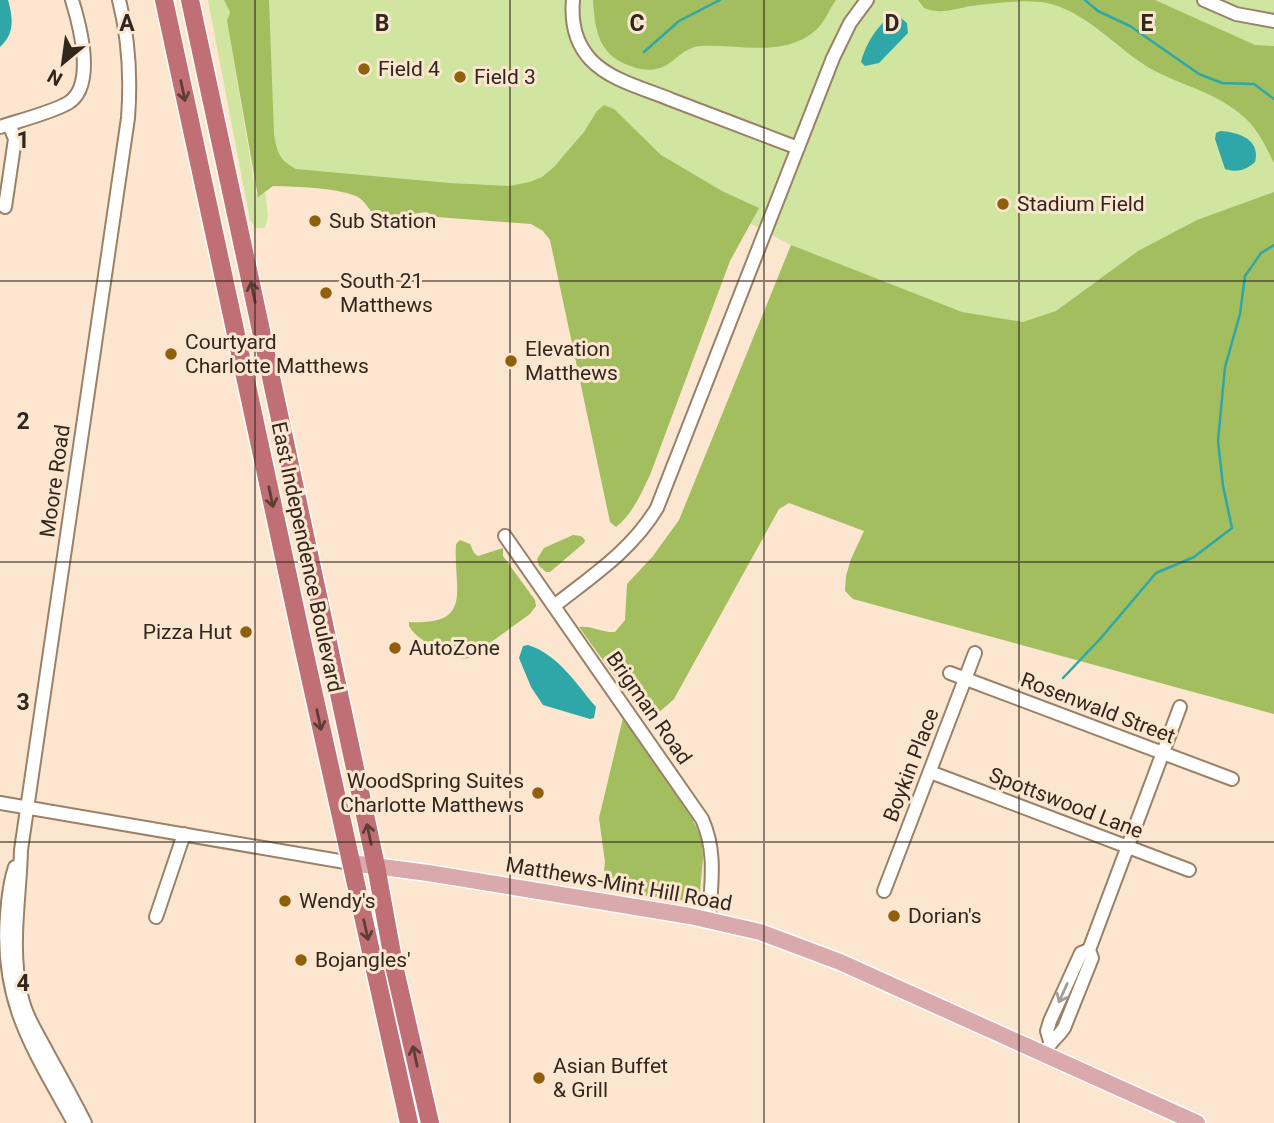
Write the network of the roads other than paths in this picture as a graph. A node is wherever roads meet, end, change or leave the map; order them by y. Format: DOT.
graph roads {
  1 [pos="72,0"];
  2 [pos="119,0"];
  3 [pos="162,0"];
  4 [pos="190,0"];
  5 [pos="198,0"];
  6 [pos="573,0"];
  7 [pos="867,0"];
  8 [pos="1204,0"];
  9 [pos="1274,21"];
  10 [pos="200,44"];
  11 [pos="4,125"];
  12 [pos="798,148"];
  13 [pos="5,207"];
  14 [pos="231,312"];
  15 [pos="281,422"];
  16 [pos="505,536"];
  17 [pos="554,606"];
  18 [pos="975,653"];
  19 [pos="950,673"];
  20 [pos="965,678"];
  21 [pos="1180,707"];
  22 [pos="1162,753"];
  23 [pos="930,772"];
  24 [pos="1232,779"];
  25 [pos="0,803"];
  26 [pos="28,808"];
  27 [pos="184,834"];
  28 [pos="1127,847"];
  29 [pos="21,850"];
  30 [pos="351,863"];
  31 [pos="376,866"];
  32 [pos="1188,870"];
  33 [pos="884,891"];
  34 [pos="156,917"];
  35 [pos="709,919"];
  36 [pos="1047,1047"];
  37 [pos="74,1123"];
  38 [pos="85,1123"];
  39 [pos="409,1123"];
  40 [pos="430,1123"];
  41 [pos="1197,1123"];
  1 -- 11 [label="street"];
  2 -- 26 [label="street, Moore Road"];
  3 -- 14 [label="highway, East Independence Boulevard, one-way"];
  4 -- 10 [label="highway, East Independence Boulevard"];
  5 -- 10 [label="highway"];
  6 -- 12 [label="street"];
  7 -- 12 [label="street"];
  8 -- 9 [label="street"];
  15 -- 10 [label="highway, East Independence Boulevard, one-way"];
  11 -- 13 [label="street"];
  12 -- 17 [label="street"];
  14 -- 15 [label="highway"];
  14 -- 30 [label="highway, East Independence Boulevard, one-way"];
  31 -- 15 [label="highway, East Independence Boulevard, one-way"];
  16 -- 17 [label="street, Brigman Road"];
  17 -- 35 [label="street, Brigman Road"];
  18 -- 20 [label="street, Boykin Place"];
  19 -- 20 [label="street, Rosenwald Street"];
  20 -- 22 [label="street, Rosenwald Street"];
  20 -- 23 [label="street, Boykin Place"];
  21 -- 22 [label="street"];
  22 -- 24 [label="street, Rosenwald Street"];
  22 -- 28 [label="street"];
  23 -- 28 [label="street, Spottswood Lane"];
  23 -- 33 [label="street, Boykin Place"];
  25 -- 26 [label="street, Matthews-Mint Hill Road"];
  26 -- 27 [label="street, Matthews-Mint Hill Road"];
  26 -- 29 [label="street, Moore Road"];
  27 -- 30 [label="street, Matthews-Mint Hill Road"];
  27 -- 34 [label="street"];
  28 -- 32 [label="street, Spottswood Lane"];
  28 -- 36 [label="street"];
  29 -- 37 [label="street"];
  29 -- 38 [label="street"];
  30 -- 31 [label="main road, Matthews-Mint Hill Road"];
  30 -- 39 [label="highway, East Independence Boulevard, one-way"];
  31 -- 35 [label="main road, Matthews-Mint Hill Road"];
  40 -- 31 [label="highway, East Independence Boulevard, one-way"];
  35 -- 36 [label="main road, Matthews-Mint Hill Road"];
  36 -- 41 [label="main road, Matthews-Mint Hill Road"];
}
